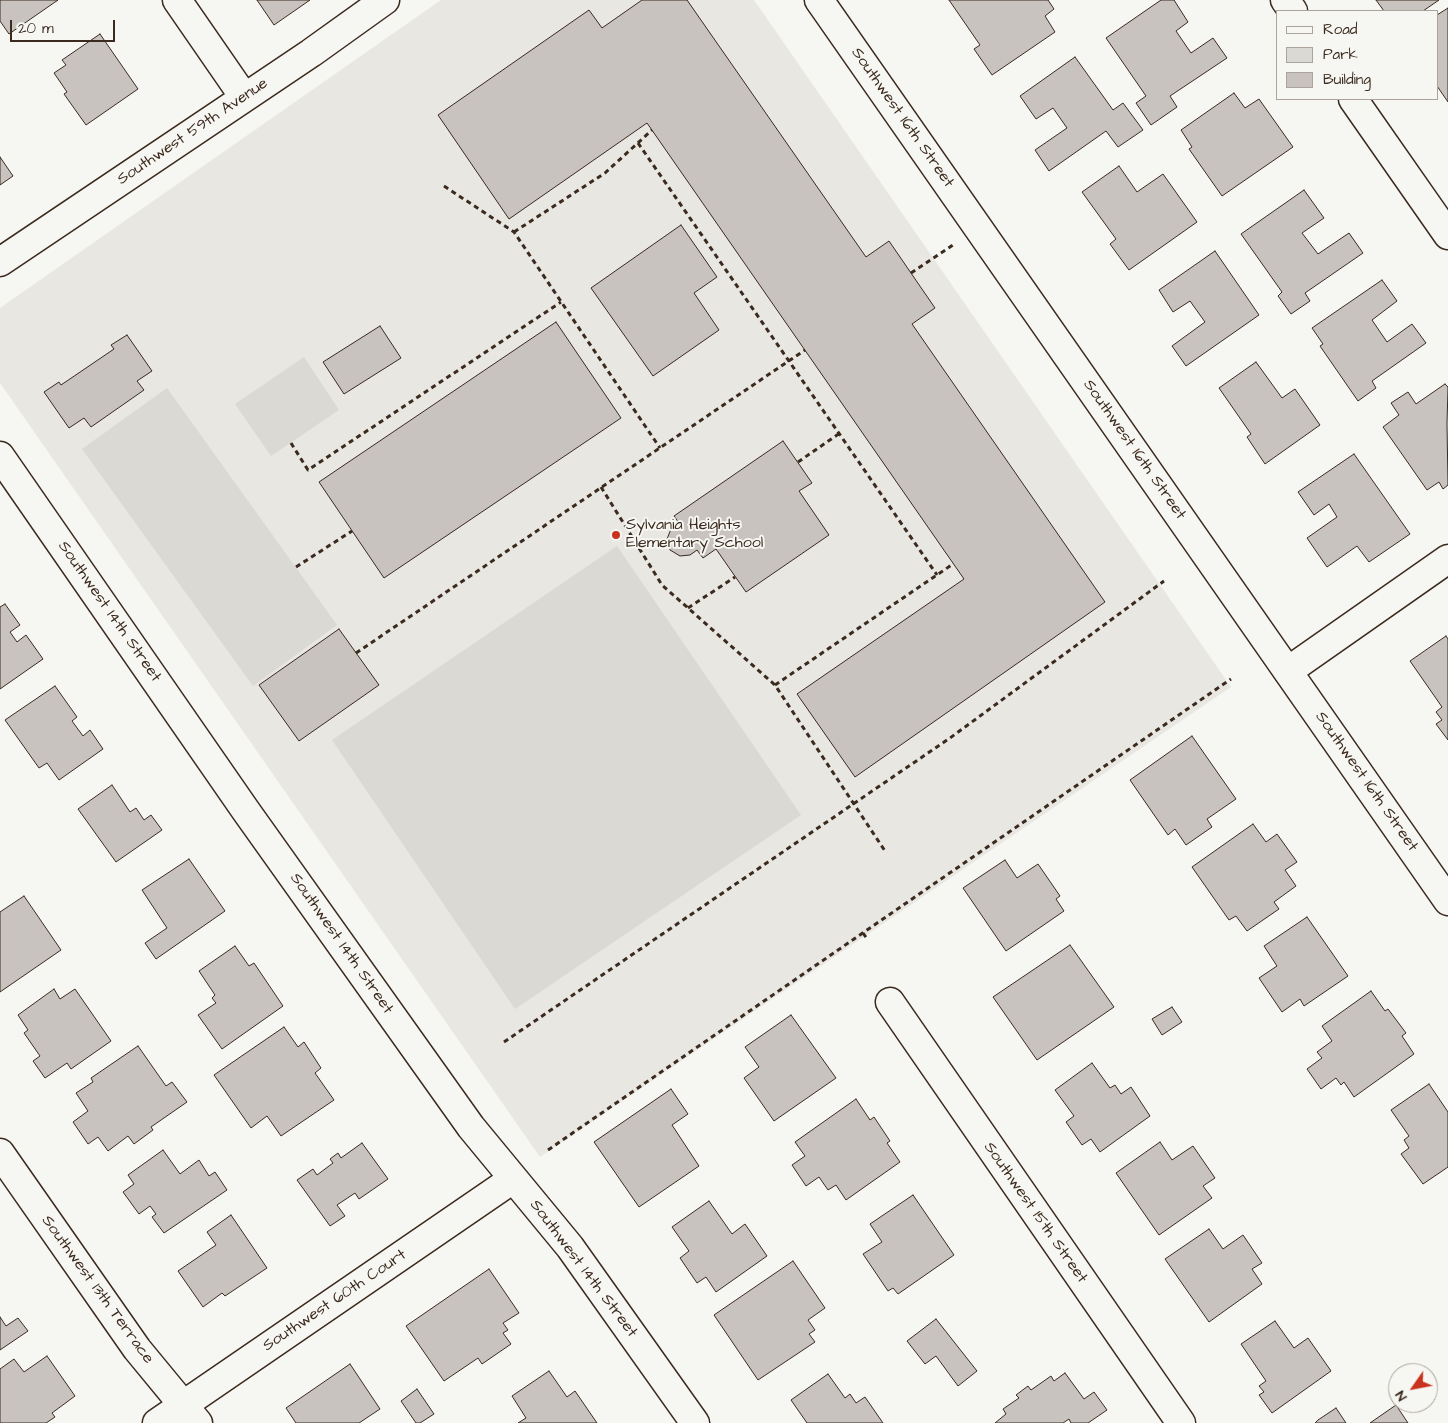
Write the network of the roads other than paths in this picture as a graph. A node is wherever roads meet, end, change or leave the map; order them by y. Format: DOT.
graph roads {
  1 [pos="177,0"];
  2 [pos="385,0"];
  3 [pos="820,0"];
  4 [pos="244,97"];
  5 [pos="1354,100"];
  6 [pos="1448,235"];
  7 [pos="0,262"];
  8 [pos="0,456"];
  9 [pos="1448,560"];
  10 [pos="1288,671"];
  11 [pos="1448,901"];
  12 [pos="890,1002"];
  13 [pos="0,1154"];
  14 [pos="513,1179"];
  15 [pos="191,1414"];
  16 [pos="157,1423"];
  17 [pos="695,1423"];
  18 [pos="1181,1423"];
  1 -- 4 [label="street"];
  2 -- 4 [label="street, Southwest 59th Avenue"];
  3 -- 10 [label="street, Southwest 16th Street"];
  4 -- 7 [label="street, Southwest 59th Avenue"];
  5 -- 6 [label="street"];
  8 -- 14 [label="street, Southwest 14th Street"];
  9 -- 10 [label="street"];
  10 -- 11 [label="street, Southwest 16th Street"];
  12 -- 18 [label="street, Southwest 15th Street"];
  13 -- 15 [label="street, Southwest 13th Terrace"];
  14 -- 15 [label="street, Southwest 60th Court"];
  14 -- 17 [label="street, Southwest 14th Street"];
  15 -- 16 [label="street, Southwest 60th Court"];
}
